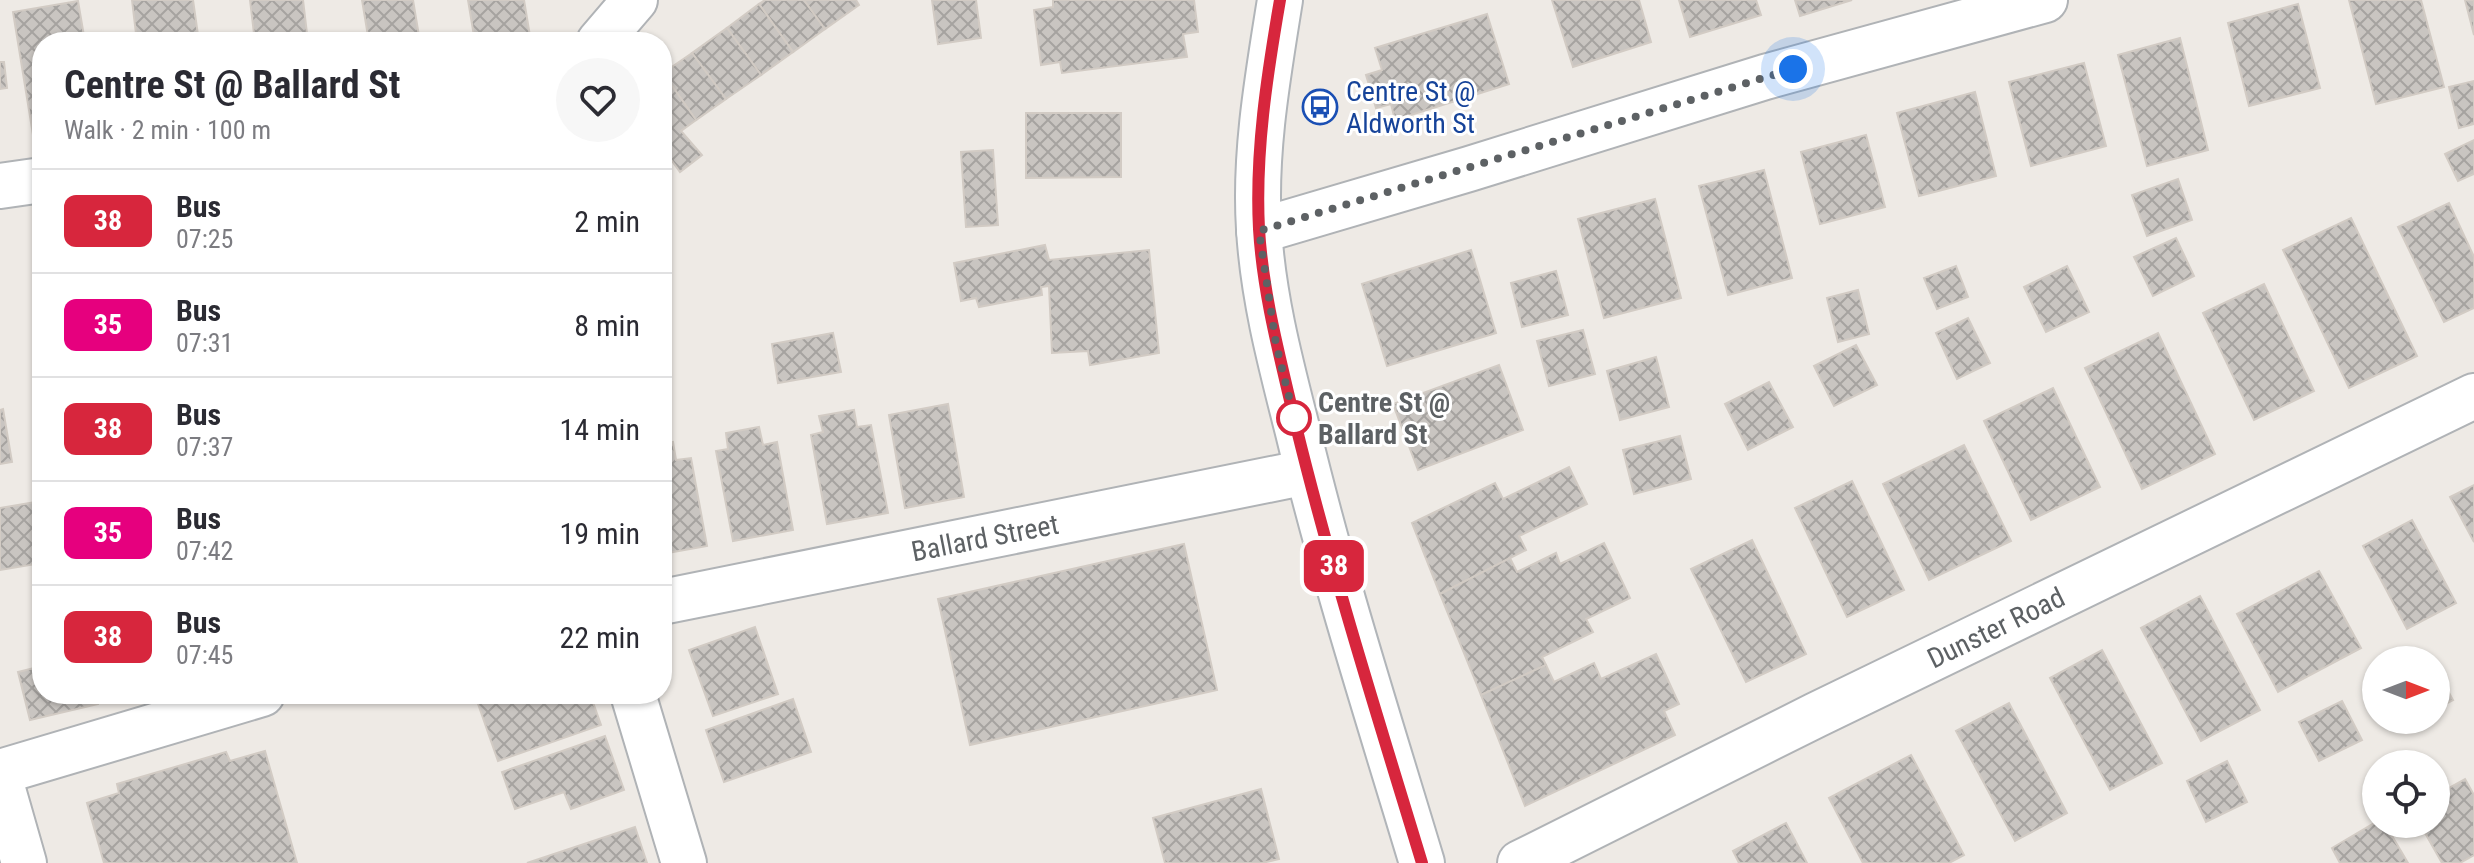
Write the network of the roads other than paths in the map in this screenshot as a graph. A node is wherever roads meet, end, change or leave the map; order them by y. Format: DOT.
graph roads {
  1 [pos="635,0"];
  2 [pos="1280,0"];
  3 [pos="2045,0"];
  4 [pos="608,32"];
  5 [pos="32,181"];
  6 [pos="0,186"];
  7 [pos="1259,231"];
  8 [pos="2474,396"];
  9 [pos="1307,472"];
  10 [pos="672,600"];
  11 [pos="228,704"];
  12 [pos="636,704"];
  13 [pos="0,772"];
  14 [pos="0,779"];
  15 [pos="24,863"];
  16 [pos="684,863"];
  17 [pos="1422,863"];
  18 [pos="1520,863"];
  1 -- 4 [label="street"];
  2 -- 7 [label="street"];
  3 -- 7 [label="street"];
  5 -- 6 [label="street"];
  7 -- 9 [label="street"];
  8 -- 18 [label="street, Dunster Road"];
  9 -- 10 [label="street, Ballard Street"];
  9 -- 17 [label="street"];
  11 -- 13 [label="street"];
  12 -- 16 [label="street"];
  14 -- 15 [label="street"];
}
